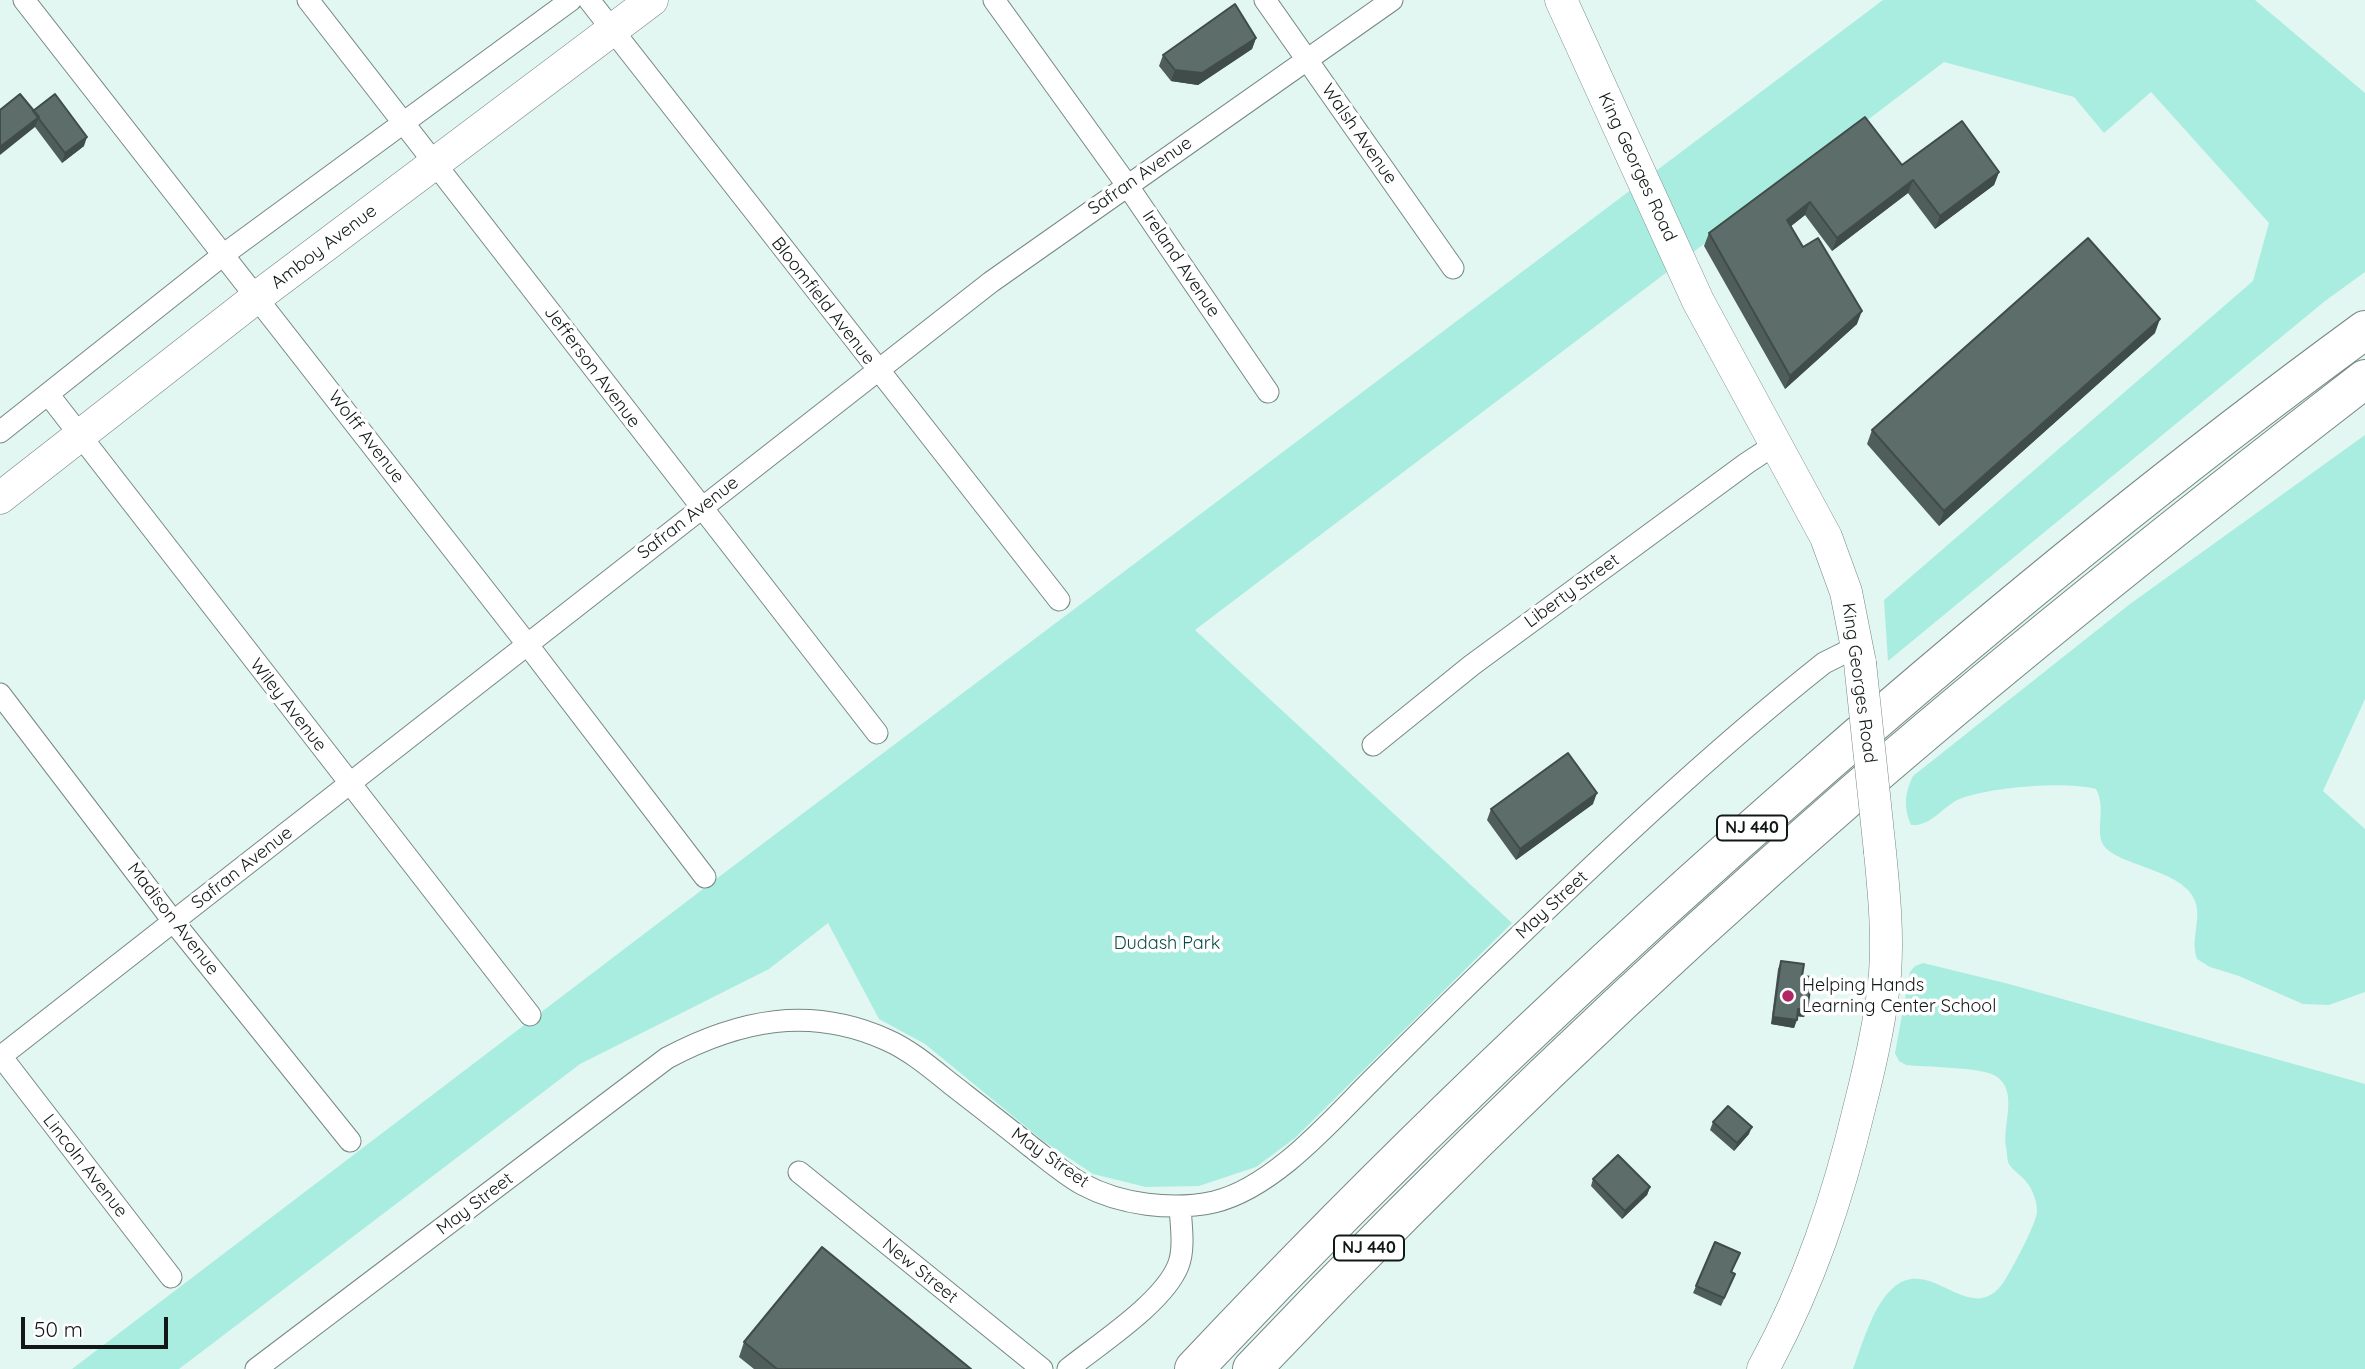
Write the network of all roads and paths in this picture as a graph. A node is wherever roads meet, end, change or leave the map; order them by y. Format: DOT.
graph roads {
  1 [pos="24,0"];
  2 [pos="308,0"];
  3 [pos="571,0"];
  4 [pos="589,0"];
  5 [pos="652,0"];
  6 [pos="994,0"];
  7 [pos="1265,0"];
  8 [pos="1392,0"];
  9 [pos="1561,0"];
  10 [pos="611,30"];
  11 [pos="1307,60"];
  12 [pos="404,122"];
  13 [pos="436,162"];
  14 [pos="1127,185"];
  15 [pos="223,255"];
  16 [pos="1453,268"];
  17 [pos="257,297"];
  18 [pos="2365,330"];
  19 [pos="877,370"];
  20 [pos="2365,379"];
  21 [pos="1268,392"];
  22 [pos="48,394"];
  23 [pos="0,432"];
  24 [pos="80,436"];
  25 [pos="1776,444"];
  26 [pos="0,498"];
  27 [pos="701,508"];
  28 [pos="1059,600"];
  29 [pos="527,644"];
  30 [pos="1859,656"];
  31 [pos="0,694"];
  32 [pos="877,733"];
  33 [pos="1374,745"];
  34 [pos="349,784"];
  35 [pos="705,877"];
  36 [pos="173,921"];
  37 [pos="530,1015"];
  38 [pos="0,1056"];
  39 [pos="350,1141"];
  40 [pos="799,1172"];
  41 [pos="1180,1207"];
  42 [pos="171,1277"];
  43 [pos="256,1369"];
  44 [pos="1042,1369"];
  45 [pos="1068,1369"];
  46 [pos="1194,1369"];
  47 [pos="1252,1369"];
  48 [pos="1763,1369"];
  1 -- 15 [label="street, Wolff Avenue"];
  2 -- 12 [label="street, Jefferson Avenue"];
  3 -- 12 [label="street"];
  4 -- 10 [label="street, Bloomfield Avenue"];
  5 -- 10 [label="street, Amboy Avenue"];
  6 -- 14 [label="street, Ireland Avenue"];
  7 -- 11 [label="street, Walsh Avenue"];
  8 -- 11 [label="street, Safran Avenue"];
  9 -- 25 [label="street, King Georges Road"];
  10 -- 13 [label="street, Amboy Avenue"];
  10 -- 19 [label="street, Bloomfield Avenue"];
  11 -- 14 [label="street, Safran Avenue"];
  11 -- 16 [label="street, Walsh Avenue"];
  12 -- 13 [label="street, Jefferson Avenue"];
  12 -- 15 [label="street"];
  13 -- 17 [label="street, Amboy Avenue"];
  13 -- 27 [label="street, Jefferson Avenue"];
  14 -- 19 [label="street, Safran Avenue"];
  14 -- 21 [label="street, Ireland Avenue"];
  15 -- 17 [label="street, Wolff Avenue"];
  15 -- 22 [label="street"];
  17 -- 24 [label="street, Amboy Avenue"];
  17 -- 29 [label="street, Wolff Avenue"];
  18 -- 46 [label="highway, NJ 440"];
  19 -- 27 [label="street, Safran Avenue"];
  19 -- 28 [label="street, Bloomfield Avenue"];
  20 -- 47 [label="highway, NJ 440"];
  22 -- 23 [label="street"];
  22 -- 24 [label="street, Wiley Avenue"];
  24 -- 26 [label="street, Amboy Avenue"];
  24 -- 34 [label="street, Wiley Avenue"];
  25 -- 30 [label="street, King Georges Road"];
  25 -- 33 [label="street, Liberty Street"];
  27 -- 29 [label="street, Safran Avenue"];
  27 -- 32 [label="street, Jefferson Avenue"];
  29 -- 34 [label="street, Safran Avenue"];
  29 -- 35 [label="street, Wolff Avenue"];
  30 -- 41 [label="street, May Street"];
  30 -- 48 [label="street, King Georges Road, bridge"];
  31 -- 36 [label="street, Madison Avenue"];
  34 -- 36 [label="street, Safran Avenue"];
  34 -- 37 [label="street, Wiley Avenue"];
  36 -- 38 [label="street, Safran Avenue"];
  36 -- 39 [label="street, Madison Avenue"];
  38 -- 42 [label="street, Lincoln Avenue"];
  40 -- 44 [label="street, New Street"];
  41 -- 43 [label="street, May Street"];
  41 -- 45 [label="street"];
}
